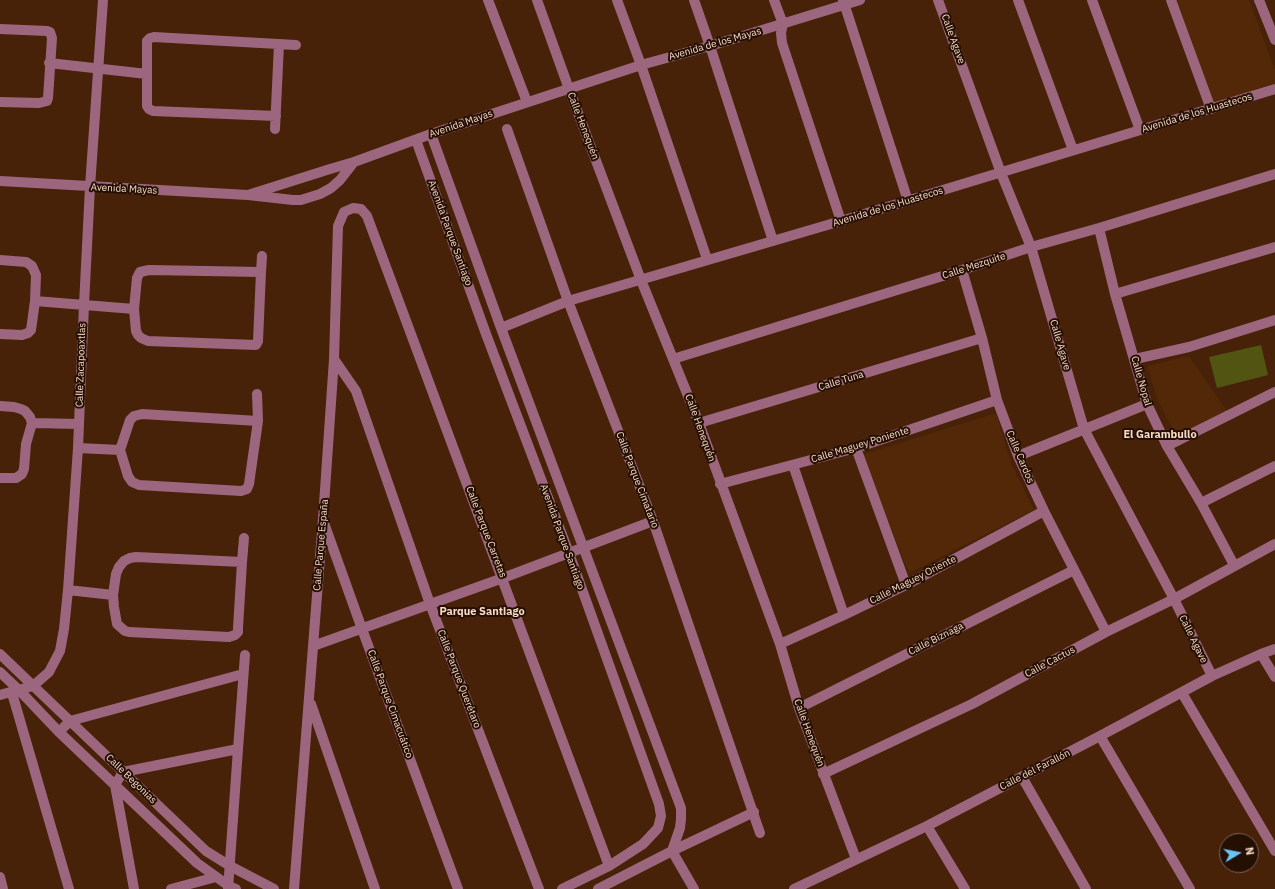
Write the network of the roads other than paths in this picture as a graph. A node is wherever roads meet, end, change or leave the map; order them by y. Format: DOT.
graph roads {
  1 [pos="103,0"];
  2 [pos="488,0"];
  3 [pos="538,0"];
  4 [pos="617,0"];
  5 [pos="694,0"];
  6 [pos="774,0"];
  7 [pos="860,0"];
  8 [pos="938,0"];
  9 [pos="1018,0"];
  10 [pos="1092,0"];
  11 [pos="1171,0"];
  12 [pos="1259,0"];
  13 [pos="844,3"];
  14 [pos="783,24"];
  15 [pos="0,29"];
  16 [pos="1275,40"];
  17 [pos="279,44"];
  18 [pos="296,45"];
  19 [pos="710,46"];
  20 [pos="50,63"];
  21 [pos="641,66"];
  22 [pos="98,68"];
  23 [pos="147,74"];
  24 [pos="569,89"];
  25 [pos="1275,90"];
  26 [pos="0,102"];
  27 [pos="527,102"];
  28 [pos="1211,109"];
  29 [pos="276,116"];
  30 [pos="274,129"];
  31 [pos="508,129"];
  32 [pos="1140,130"];
  33 [pos="431,134"];
  34 [pos="416,140"];
  35 [pos="1073,150"];
  36 [pos="354,162"];
  37 [pos="1001,173"];
  38 [pos="1275,174"];
  39 [pos="0,181"];
  40 [pos="90,187"];
  41 [pos="248,195"];
  42 [pos="908,201"];
  43 [pos="353,208"];
  44 [pos="841,221"];
  45 [pos="1099,228"];
  46 [pos="772,242"];
  47 [pos="1031,247"];
  48 [pos="1275,247"];
  49 [pos="262,256"];
  50 [pos="0,260"];
  51 [pos="708,260"];
  52 [pos="962,270"];
  53 [pos="261,272"];
  54 [pos="641,280"];
  55 [pos="1115,294"];
  56 [pos="35,301"];
  57 [pos="568,301"];
  58 [pos="84,305"];
  59 [pos="134,309"];
  60 [pos="1275,320"];
  61 [pos="501,328"];
  62 [pos="0,334"];
  63 [pos="982,338"];
  64 [pos="334,359"];
  65 [pos="673,359"];
  66 [pos="1135,359"];
  67 [pos="1275,392"];
  68 [pos="257,394"];
  69 [pos="997,400"];
  70 [pos="1147,404"];
  71 [pos="0,406"];
  72 [pos="258,421"];
  73 [pos="32,423"];
  74 [pos="699,423"];
  75 [pos="79,424"];
  76 [pos="1084,429"];
  77 [pos="1168,446"];
  78 [pos="78,448"];
  79 [pos="856,448"];
  80 [pos="120,450"];
  81 [pos="1018,456"];
  82 [pos="793,465"];
  83 [pos="1275,466"];
  84 [pos="0,478"];
  85 [pos="720,484"];
  86 [pos="1201,503"];
  87 [pos="1044,511"];
  88 [pos="323,519"];
  89 [pos="653,521"];
  90 [pos="244,538"];
  91 [pos="1275,544"];
  92 [pos="584,548"];
  93 [pos="569,553"];
  94 [pos="242,562"];
  95 [pos="1234,565"];
  96 [pos="1074,570"];
  97 [pos="503,578"];
  98 [pos="906,585"];
  99 [pos="68,590"];
  100 [pos="113,595"];
  101 [pos="1174,599"];
  102 [pos="430,604"];
  103 [pos="844,615"];
  104 [pos="362,629"];
  105 [pos="1106,632"];
  106 [pos="780,644"];
  107 [pos="312,646"];
  108 [pos="1275,648"];
  109 [pos="0,654"];
  110 [pos="1261,654"];
  111 [pos="245,655"];
  112 [pos="0,672"];
  113 [pos="243,674"];
  114 [pos="1212,676"];
  115 [pos="1275,677"];
  116 [pos="33,686"];
  117 [pos="16,692"];
  118 [pos="1182,693"];
  119 [pos="0,695"];
  120 [pos="309,700"];
  121 [pos="799,708"];
  122 [pos="70,721"];
  123 [pos="59,732"];
  124 [pos="1100,736"];
  125 [pos="238,749"];
  126 [pos="123,772"];
  127 [pos="823,774"];
  128 [pos="1022,777"];
  129 [pos="115,785"];
  130 [pos="754,812"];
  131 [pos="927,826"];
  132 [pos="760,833"];
  133 [pos="672,851"];
  134 [pos="1275,851"];
  135 [pos="856,859"];
  136 [pos="230,866"];
  137 [pos="609,866"];
  138 [pos="0,877"];
  139 [pos="216,877"];
  140 [pos="231,888"];
  141 [pos="3,889"];
  142 [pos="69,889"];
  143 [pos="134,889"];
  144 [pos="171,889"];
  145 [pos="274,889"];
  146 [pos="294,889"];
  147 [pos="375,889"];
  148 [pos="458,889"];
  149 [pos="539,889"];
  150 [pos="562,889"];
  151 [pos="598,889"];
  152 [pos="694,889"];
  153 [pos="794,889"];
  154 [pos="965,889"];
  155 [pos="1086,889"];
  156 [pos="1190,889"];
  1 -- 22 [label="street, Calle Zacapoaxtlas"];
  2 -- 27 [label="street"];
  3 -- 24 [label="street, Calle Henequén"];
  4 -- 21 [label="street"];
  5 -- 19 [label="street"];
  6 -- 14 [label="street"];
  7 -- 13 [label="street, Avenida de los Mayas"];
  8 -- 37 [label="street, Calle Agave"];
  9 -- 35 [label="street"];
  10 -- 32 [label="street"];
  11 -- 28 [label="street"];
  12 -- 16 [label="street"];
  13 -- 14 [label="street, Avenida de los Mayas"];
  13 -- 42 [label="street"];
  14 -- 19 [label="street, Avenida de los Mayas"];
  14 -- 44 [label="street"];
  15 -- 20 [label="street"];
  17 -- 18 [label="street"];
  17 -- 23 [label="street"];
  17 -- 29 [label="street"];
  19 -- 21 [label="street, Avenida de los Mayas"];
  19 -- 46 [label="street"];
  20 -- 22 [label="street"];
  20 -- 26 [label="street"];
  21 -- 24 [label="street, Avenida de los Mayas"];
  21 -- 51 [label="street"];
  22 -- 23 [label="street"];
  22 -- 40 [label="street, Calle Zacapoaxtlas"];
  23 -- 29 [label="street"];
  24 -- 27 [label="street, Avenida Mayas"];
  24 -- 54 [label="street, Calle Henequén"];
  25 -- 28 [label="street, Avenida de los Huastecos"];
  27 -- 33 [label="street, Avenida Mayas"];
  28 -- 32 [label="street, Avenida de los Huastecos"];
  29 -- 30 [label="street"];
  31 -- 57 [label="street, Calle Parque Cimatario"];
  32 -- 35 [label="street, Avenida de los Huastecos"];
  33 -- 34 [label="street, Avenida Mayas"];
  33 -- 61 [label="street, Avenida Parque Santiago"];
  34 -- 36 [label="street, Avenida Mayas"];
  34 -- 93 [label="street, Avenida Parque Santiago"];
  35 -- 37 [label="street, Avenida de los Huastecos"];
  36 -- 41 [label="street, Avenida Mayas"];
  36 -- 41 [label="street, Avenida Mayas"];
  37 -- 42 [label="street, Avenida de los Huastecos"];
  37 -- 47 [label="street, Calle Agave"];
  38 -- 45 [label="street, Calle Mezquite"];
  39 -- 40 [label="street, Avenida Mayas"];
  40 -- 41 [label="street, Avenida Mayas"];
  40 -- 58 [label="street, Calle Zacapoaxtlas"];
  42 -- 44 [label="street, Avenida de los Huastecos"];
  43 -- 64 [label="street, Calle Parque España"];
  43 -- 97 [label="street, Calle Parque Carretas"];
  44 -- 46 [label="street, Avenida de los Huastecos"];
  45 -- 47 [label="street, Calle Mezquite"];
  45 -- 55 [label="street, Calle Nopal"];
  46 -- 51 [label="street, Avenida de los Huastecos"];
  47 -- 52 [label="street, Calle Mezquite"];
  47 -- 76 [label="street, Calle Agave"];
  48 -- 55 [label="street"];
  49 -- 53 [label="street"];
  50 -- 56 [label="street"];
  51 -- 54 [label="street, Avenida de los Huastecos"];
  52 -- 63 [label="street, Calle Cardos"];
  52 -- 65 [label="street, Calle Mezquite"];
  53 -- 59 [label="street"];
  53 -- 59 [label="street"];
  54 -- 57 [label="street, Avenida de los Huastecos"];
  54 -- 65 [label="street, Calle Henequén"];
  55 -- 66 [label="street, Calle Nopal"];
  56 -- 58 [label="street"];
  56 -- 62 [label="street"];
  57 -- 61 [label="street, Avenida de los Huastecos"];
  57 -- 89 [label="street, Calle Parque Cimatario"];
  58 -- 59 [label="street"];
  58 -- 75 [label="street, Calle Zacapoaxtlas"];
  60 -- 66 [label="street"];
  61 -- 92 [label="street, Avenida Parque Santiago"];
  63 -- 69 [label="street, Calle Cardos"];
  63 -- 74 [label="street, Calle Tuna"];
  64 -- 88 [label="street, Calle Parque España"];
  64 -- 102 [label="street, Calle Parque Querétaro"];
  65 -- 74 [label="street, Calle Henequén"];
  66 -- 70 [label="street, Calle Nopal"];
  67 -- 77 [label="street"];
  68 -- 72 [label="street"];
  69 -- 79 [label="street, Calle Maguey Poniente"];
  69 -- 81 [label="street, Calle Cardos"];
  70 -- 76 [label="street"];
  70 -- 77 [label="street, Calle Nopal"];
  71 -- 73 [label="street"];
  72 -- 80 [label="street"];
  72 -- 80 [label="street"];
  73 -- 75 [label="street"];
  73 -- 84 [label="street"];
  74 -- 85 [label="street, Calle Henequén"];
  75 -- 78 [label="street, Calle Zacapoaxtlas"];
  76 -- 81 [label="street"];
  76 -- 101 [label="street, Calle Agave"];
  77 -- 86 [label="street, Calle Nopal"];
  78 -- 80 [label="street"];
  78 -- 99 [label="street, Calle Zacapoaxtlas"];
  79 -- 82 [label="street, Calle Maguey Poniente"];
  79 -- 98 [label="street"];
  81 -- 87 [label="street, Calle Cardos"];
  82 -- 85 [label="street, Calle Maguey Poniente"];
  82 -- 103 [label="street"];
  83 -- 86 [label="street"];
  85 -- 106 [label="street, Calle Henequén"];
  86 -- 95 [label="street, Calle Nopal"];
  87 -- 96 [label="street, Calle Cardos"];
  87 -- 98 [label="street, Calle Maguey Oriente"];
  88 -- 104 [label="street, Calle Parque Cimacuático"];
  88 -- 107 [label="street, Calle Parque España"];
  89 -- 92 [label="street"];
  89 -- 130 [label="street, Calle Parque Cimatario"];
  90 -- 94 [label="street"];
  91 -- 95 [label="street, Calle Cactus"];
  92 -- 93 [label="street"];
  92 -- 133 [label="street, Avenida Parque Santiago"];
  93 -- 97 [label="street"];
  93 -- 137 [label="street, Avenida Parque Santiago"];
  94 -- 100 [label="street"];
  94 -- 100 [label="street"];
  95 -- 101 [label="street, Calle Cactus"];
  96 -- 105 [label="street, Calle Cardos"];
  96 -- 121 [label="street, Calle Biznaga"];
  97 -- 102 [label="street"];
  97 -- 137 [label="street, Calle Parque Carretas"];
  98 -- 103 [label="street, Calle Maguey Oriente"];
  99 -- 100 [label="street"];
  99 -- 116 [label="street, Calle Zacapoaxtlas"];
  101 -- 105 [label="street, Calle Cactus"];
  101 -- 114 [label="street, Calle Agave"];
  102 -- 104 [label="street"];
  102 -- 149 [label="street, Calle Parque Querétaro"];
  103 -- 106 [label="street, Calle Maguey Oriente"];
  104 -- 107 [label="street"];
  104 -- 148 [label="street, Calle Parque Cimacuático"];
  105 -- 127 [label="street, Calle Cactus"];
  106 -- 121 [label="street, Calle Henequén"];
  107 -- 120 [label="street, Calle Parque España"];
  108 -- 110 [label="street, Calle del Farallón"];
  109 -- 116 [label="street, Calle Begonias"];
  110 -- 114 [label="street, Calle del Farallón"];
  110 -- 115 [label="street"];
  111 -- 113 [label="street"];
  112 -- 117 [label="street, Calle Begonias"];
  113 -- 122 [label="street"];
  113 -- 125 [label="street"];
  114 -- 118 [label="street, Calle del Farallón"];
  116 -- 117 [label="street, Calle Zacapoaxtlas"];
  116 -- 122 [label="street, Calle Begonias"];
  117 -- 119 [label="street, Calle Zacapoaxtlas"];
  117 -- 123 [label="street, Calle Begonias"];
  117 -- 142 [label="street"];
  118 -- 124 [label="street, Calle del Farallón"];
  118 -- 134 [label="street"];
  120 -- 146 [label="street, Calle Parque España"];
  120 -- 147 [label="street"];
  121 -- 127 [label="street, Calle Henequén"];
  122 -- 123 [label="street"];
  122 -- 126 [label="street, Calle Begonias"];
  123 -- 129 [label="street, Calle Begonias"];
  124 -- 128 [label="street, Calle del Farallón"];
  124 -- 156 [label="street"];
  125 -- 126 [label="street"];
  125 -- 136 [label="street"];
  126 -- 129 [label="street"];
  126 -- 136 [label="street, Calle Begonias"];
  127 -- 135 [label="street, Calle Henequén"];
  128 -- 131 [label="street, Calle del Farallón"];
  128 -- 155 [label="street"];
  129 -- 139 [label="street, Calle Begonias"];
  129 -- 143 [label="street"];
  130 -- 132 [label="street, Calle Parque Cimatario"];
  130 -- 133 [label="street"];
  131 -- 135 [label="street, Calle del Farallón"];
  131 -- 154 [label="street"];
  133 -- 151 [label="street"];
  133 -- 152 [label="street"];
  135 -- 153 [label="street, Calle del Farallón"];
  136 -- 140 [label="street"];
  136 -- 145 [label="street, Calle Begonias"];
  137 -- 150 [label="street, Avenida Parque Santiago"];
  138 -- 141 [label="street"];
  139 -- 140 [label="street, Calle Begonias"];
  139 -- 144 [label="street"];
}
